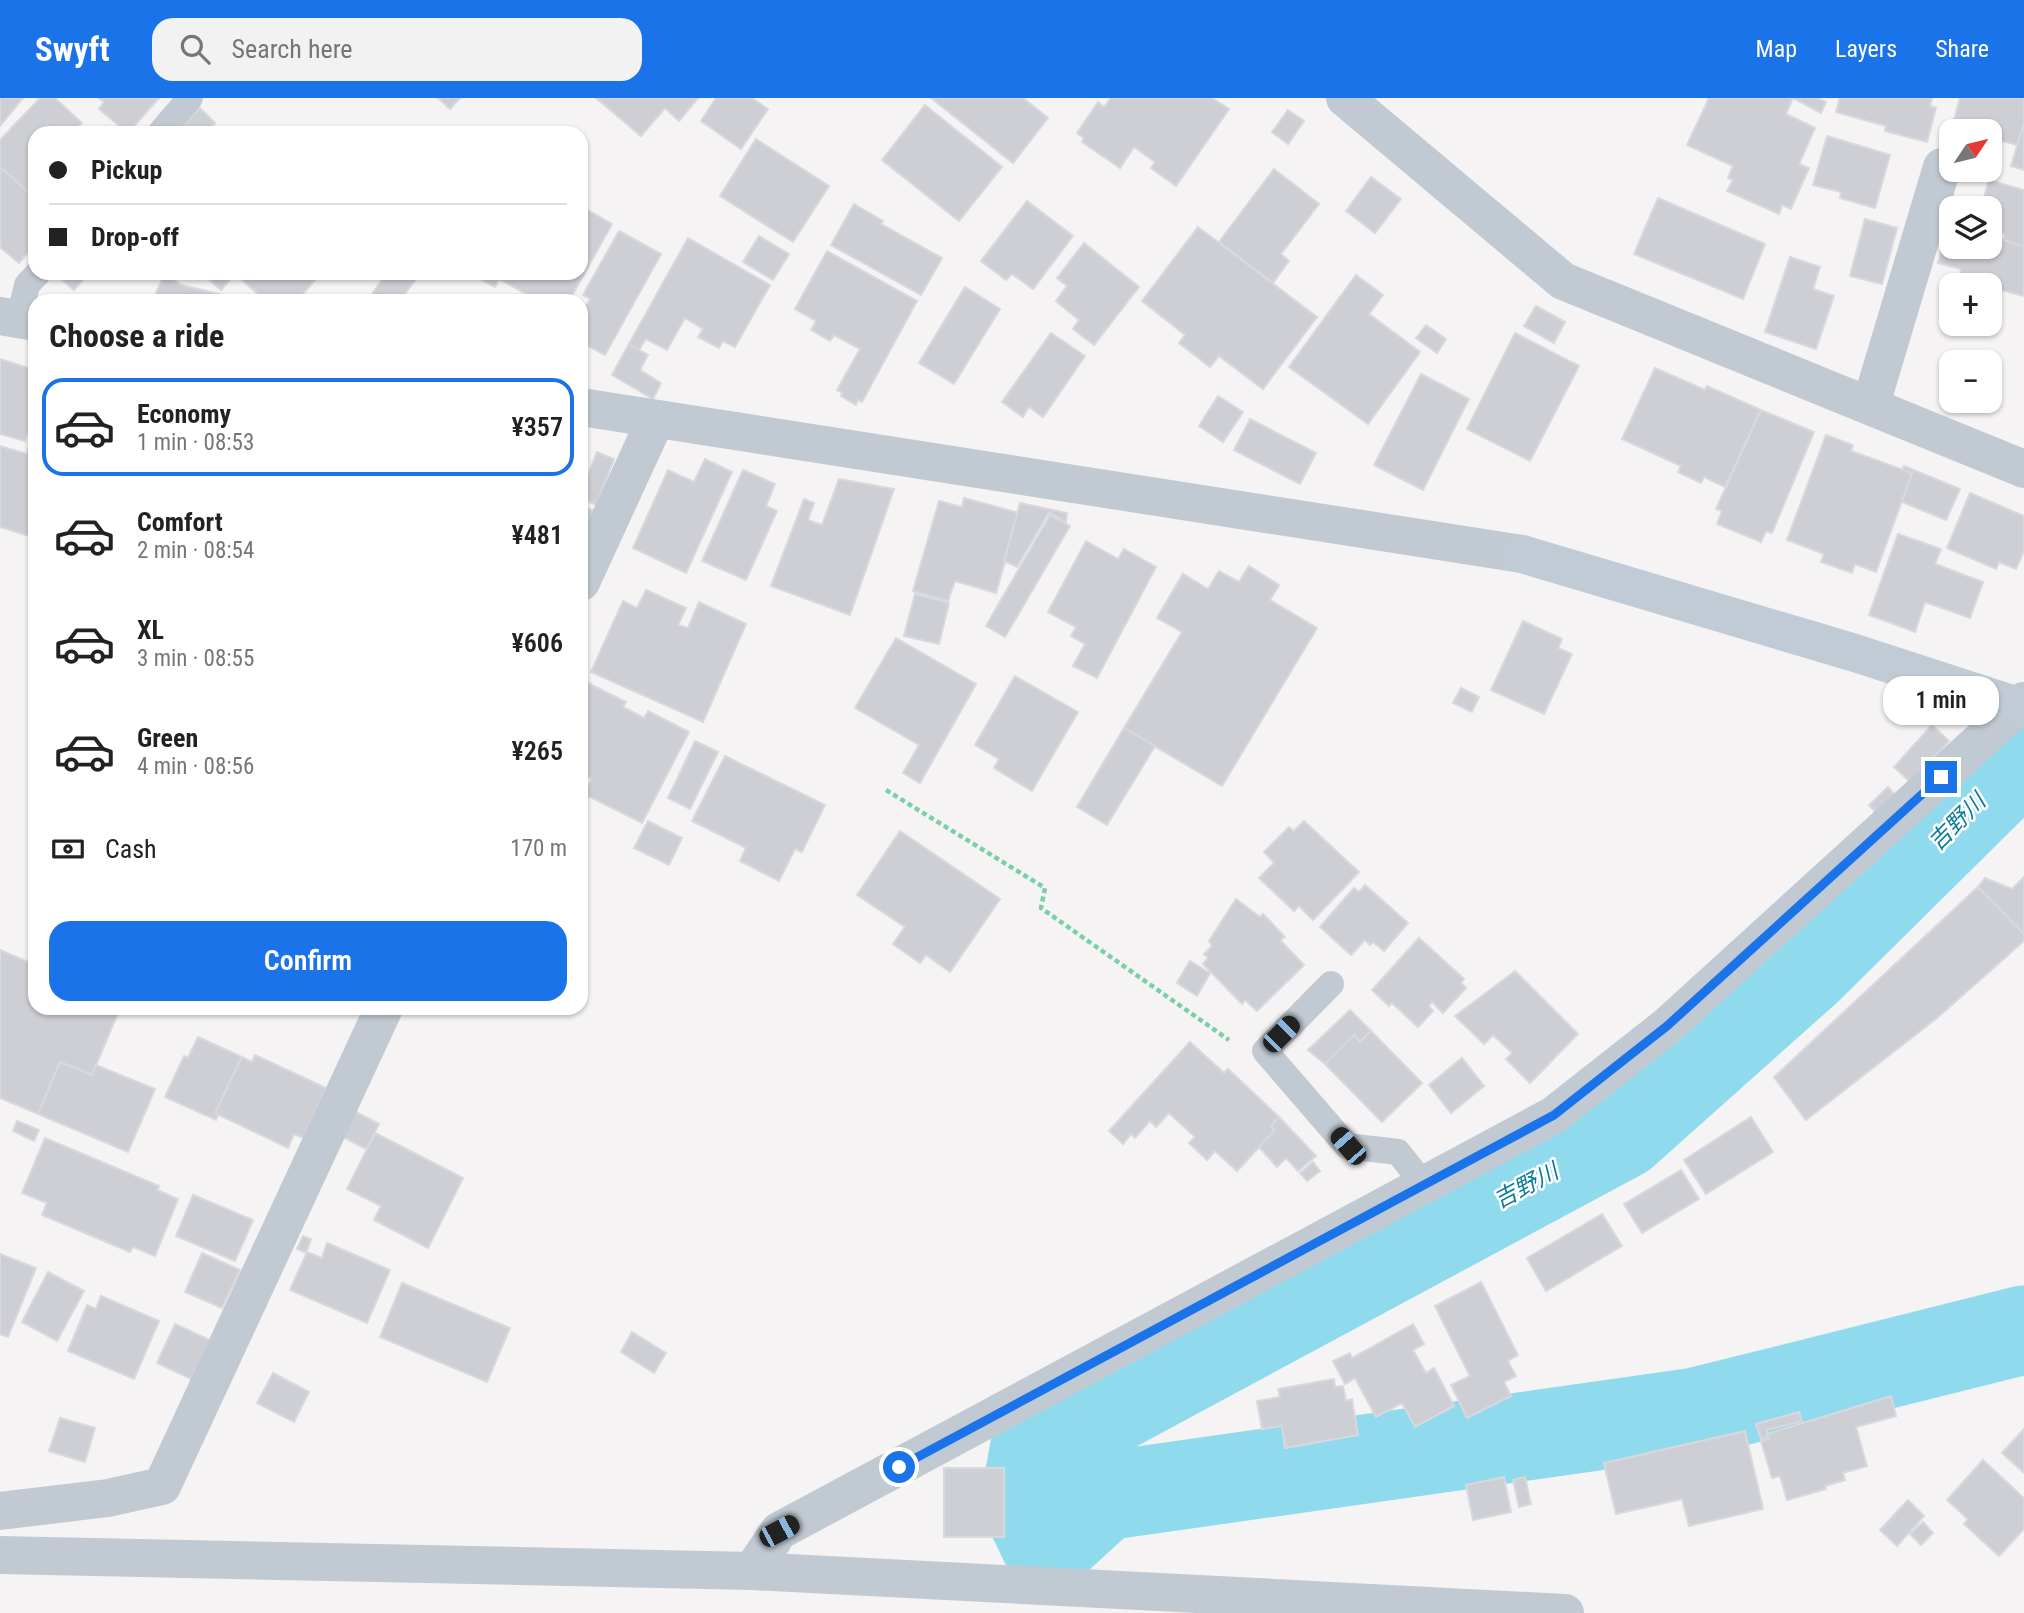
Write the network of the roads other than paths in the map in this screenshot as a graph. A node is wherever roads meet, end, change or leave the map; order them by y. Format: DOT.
graph roads {
  1 [pos="190,98"];
  2 [pos="1345,98"];
  3 [pos="166,126"];
  4 [pos="1939,177"];
  5 [pos="32,280"];
  6 [pos="18,319"];
  7 [pos="1871,404"];
  8 [pos="588,408"];
  9 [pos="656,419"];
  10 [pos="2024,469"];
  11 [pos="588,567"];
  12 [pos="2022,705"];
  13 [pos="1331,984"];
  14 [pos="381,1015"];
  15 [pos="1425,1186"];
  16 [pos="0,1511"];
  17 [pos="0,1555"];
  18 [pos="752,1571"];
  19 [pos="1564,1613"];
  1 -- 3 [label="lane"];
  2 -- 7 [label="street"];
  4 -- 7 [label="street"];
  5 -- 6 [label="lane"];
  7 -- 10 [label="street"];
  8 -- 9 [label="street"];
  9 -- 11 [label="street"];
  9 -- 12 [label="street"];
  12 -- 15 [label="street"];
  13 -- 15 [label="lane"];
  14 -- 16 [label="street"];
  15 -- 18 [label="street"];
  17 -- 18 [label="street"];
  18 -- 19 [label="street"];
}
